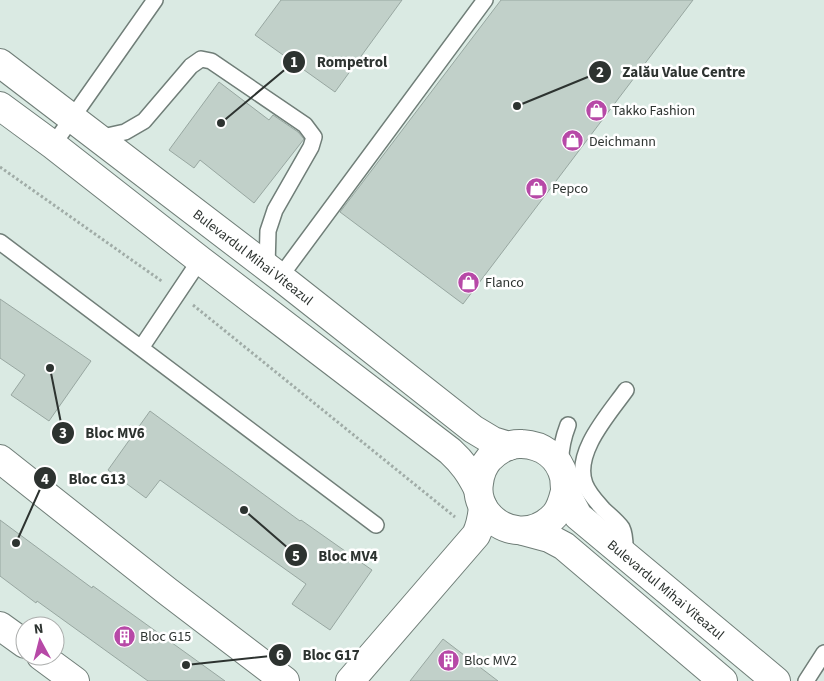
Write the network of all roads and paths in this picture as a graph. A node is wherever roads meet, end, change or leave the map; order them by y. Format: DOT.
graph roads {
  1 [pos="155,0"];
  2 [pos="485,0"];
  3 [pos="0,63"];
  4 [pos="0,106"];
  5 [pos="73,118"];
  6 [pos="98,138"];
  7 [pos="53,145"];
  8 [pos="0,166"];
  9 [pos="0,242"];
  10 [pos="200,260"];
  11 [pos="274,272"];
  12 [pos="178,293"];
  13 [pos="141,348"];
  14 [pos="626,390"];
  15 [pos="519,445"];
  16 [pos="0,460"];
  17 [pos="563,480"];
  18 [pos="480,498"];
  19 [pos="376,525"];
  20 [pos="514,529"];
  21 [pos="476,535"];
  22 [pos="625,555"];
  23 [pos="0,626"];
  24 [pos="15,637"];
  25 [pos="824,653"];
  26 [pos="55,666"];
  27 [pos="75,681"];
  28 [pos="285,681"];
  29 [pos="350,681"];
  30 [pos="723,681"];
  31 [pos="776,681"];
  32 [pos="806,681"];
  1 -- 5 [label="lane"];
  2 -- 11 [label="lane"];
  3 -- 5 [label="main road, Bulevardul Mihai Viteazul"];
  4 -- 7 [label="main road"];
  5 -- 6 [label="main road, Bulevardul Mihai Viteazul"];
  5 -- 7 [label="lane"];
  6 -- 11 [label="main road, Bulevardul Mihai Viteazul"];
  6 -- 11 [label="lane"];
  7 -- 10 [label="main road"];
  8 -- 12 [label="path"];
  9 -- 13 [label="lane"];
  10 -- 12 [label="lane"];
  10 -- 18 [label="main road"];
  11 -- 15 [label="main road, Bulevardul Mihai Viteazul"];
  12 -- 13 [label="lane"];
  12 -- 21 [label="path"];
  13 -- 19 [label="lane"];
  14 -- 22 [label="lane"];
  15 -- 17 [label="main road, Bulevardul Mihai Viteazul"];
  15 -- 18 [label="main road"];
  16 -- 28 [label="main road"];
  17 -- 20 [label="main road"];
  17 -- 22 [label="main road, Bulevardul Mihai Viteazul"];
  18 -- 20 [label="main road"];
  18 -- 21 [label="main road"];
  20 -- 21 [label="main road"];
  20 -- 30 [label="main road"];
  21 -- 29 [label="main road"];
  22 -- 31 [label="main road, Bulevardul Mihai Viteazul"];
  23 -- 24 [label="main road"];
  25 -- 32 [label="lane"];
  26 -- 27 [label="main road"];
}
